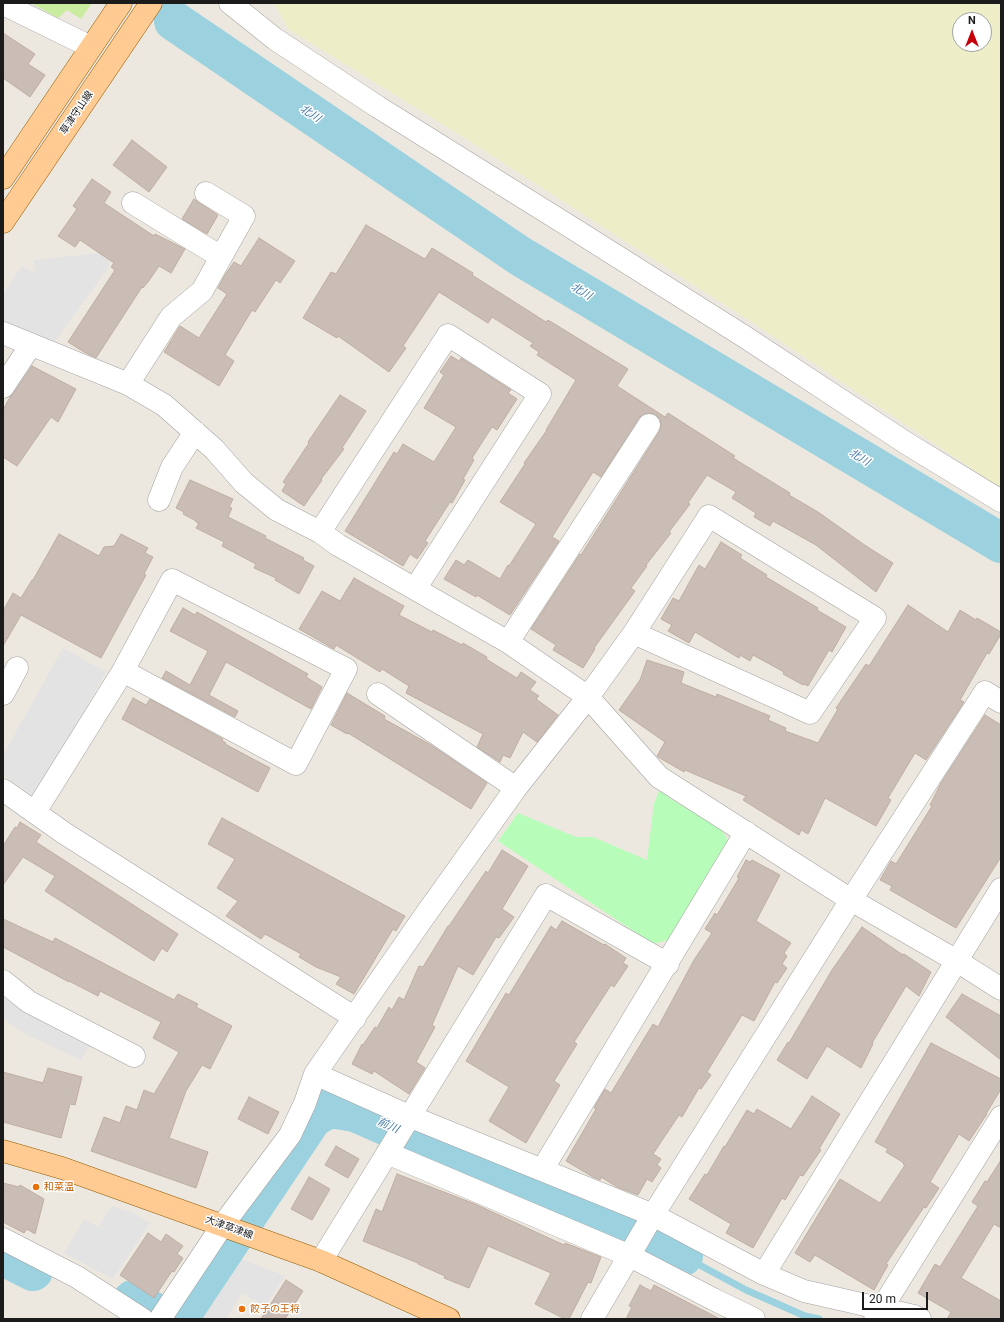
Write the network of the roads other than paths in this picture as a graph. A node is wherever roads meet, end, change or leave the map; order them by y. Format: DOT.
graph roads {
  1 [pos="121,3"];
  2 [pos="152,3"];
  3 [pos="230,3"];
  4 [pos="255,3"];
  5 [pos="3,4"];
  6 [pos="275,39"];
  7 [pos="86,54"];
  8 [pos="3,178"];
  9 [pos="206,193"];
  10 [pos="134,203"];
  11 [pos="3,222"];
  12 [pos="221,258"];
  13 [pos="3,333"];
  14 [pos="31,345"];
  15 [pos="128,384"];
  16 [pos="3,387"];
  17 [pos="650,425"];
  18 [pos="195,432"];
  19 [pos="159,500"];
  20 [pos="1001,501"];
  21 [pos="320,532"];
  22 [pos="415,589"];
  23 [pos="634,633"];
  24 [pos="508,642"];
  25 [pos="18,668"];
  26 [pos="123,671"];
  27 [pos="3,694"];
  28 [pos="378,694"];
  29 [pos="588,697"];
  30 [pos="1001,702"];
  31 [pos="516,788"];
  32 [pos="3,790"];
  33 [pos="35,812"];
  34 [pos="746,832"];
  35 [pos="1001,889"];
  36 [pos="851,900"];
  37 [pos="957,961"];
  38 [pos="668,964"];
  39 [pos="3,981"];
  40 [pos="1001,989"];
  41 [pos="355,1018"];
  42 [pos="134,1056"];
  43 [pos="315,1074"];
  44 [pos="1001,1117"];
  45 [pos="407,1120"];
  46 [pos="390,1148"];
  47 [pos="3,1151"];
  48 [pos="542,1170"];
  49 [pos="653,1215"];
  50 [pos="222,1226"];
  51 [pos="3,1238"];
  52 [pos="630,1256"];
  53 [pos="320,1261"];
  54 [pos="764,1274"];
  55 [pos="879,1314"];
  56 [pos="142,1319"];
  57 [pos="160,1319"];
  58 [pos="449,1319"];
  59 [pos="592,1319"];
  60 [pos="754,1319"];
  61 [pos="920,1319"];
  1 -- 7 [label="main road"];
  2 -- 11 [label="main road, 草津守山線"];
  3 -- 6 [label="street"];
  4 -- 6 [label="street"];
  5 -- 7 [label="street"];
  6 -- 20 [label="street"];
  7 -- 8 [label="main road"];
  9 -- 12 [label="street"];
  10 -- 12 [label="street"];
  12 -- 15 [label="street"];
  13 -- 14 [label="street"];
  14 -- 15 [label="street"];
  14 -- 16 [label="street"];
  15 -- 18 [label="street"];
  17 -- 24 [label="street"];
  18 -- 19 [label="street"];
  18 -- 21 [label="street"];
  21 -- 22 [label="street"];
  21 -- 22 [label="street"];
  22 -- 24 [label="street"];
  23 -- 23 [label="street"];
  23 -- 29 [label="street"];
  24 -- 29 [label="street"];
  25 -- 27 [label="street"];
  26 -- 26 [label="street"];
  26 -- 33 [label="street"];
  28 -- 31 [label="street"];
  29 -- 31 [label="street"];
  29 -- 34 [label="street"];
  30 -- 36 [label="street"];
  31 -- 41 [label="street"];
  32 -- 33 [label="street"];
  33 -- 41 [label="street"];
  34 -- 36 [label="street"];
  34 -- 38 [label="street"];
  35 -- 37 [label="street"];
  36 -- 37 [label="street"];
  36 -- 49 [label="street"];
  37 -- 40 [label="street"];
  37 -- 54 [label="street"];
  38 -- 45 [label="street"];
  38 -- 48 [label="street"];
  39 -- 42 [label="street"];
  41 -- 43 [label="street"];
  43 -- 45 [label="street"];
  43 -- 50 [label="street"];
  44 -- 55 [label="street"];
  45 -- 46 [label="street"];
  45 -- 48 [label="street"];
  46 -- 52 [label="street"];
  46 -- 53 [label="street"];
  47 -- 50 [label="main road, 大津草津線"];
  48 -- 49 [label="street"];
  49 -- 52 [label="street"];
  49 -- 54 [label="street"];
  50 -- 53 [label="main road, 大津草津線"];
  50 -- 57 [label="street"];
  51 -- 56 [label="street"];
  52 -- 59 [label="street"];
  52 -- 60 [label="street"];
  53 -- 58 [label="main road, 大津草津線"];
  54 -- 55 [label="street"];
  55 -- 61 [label="street"];
}
